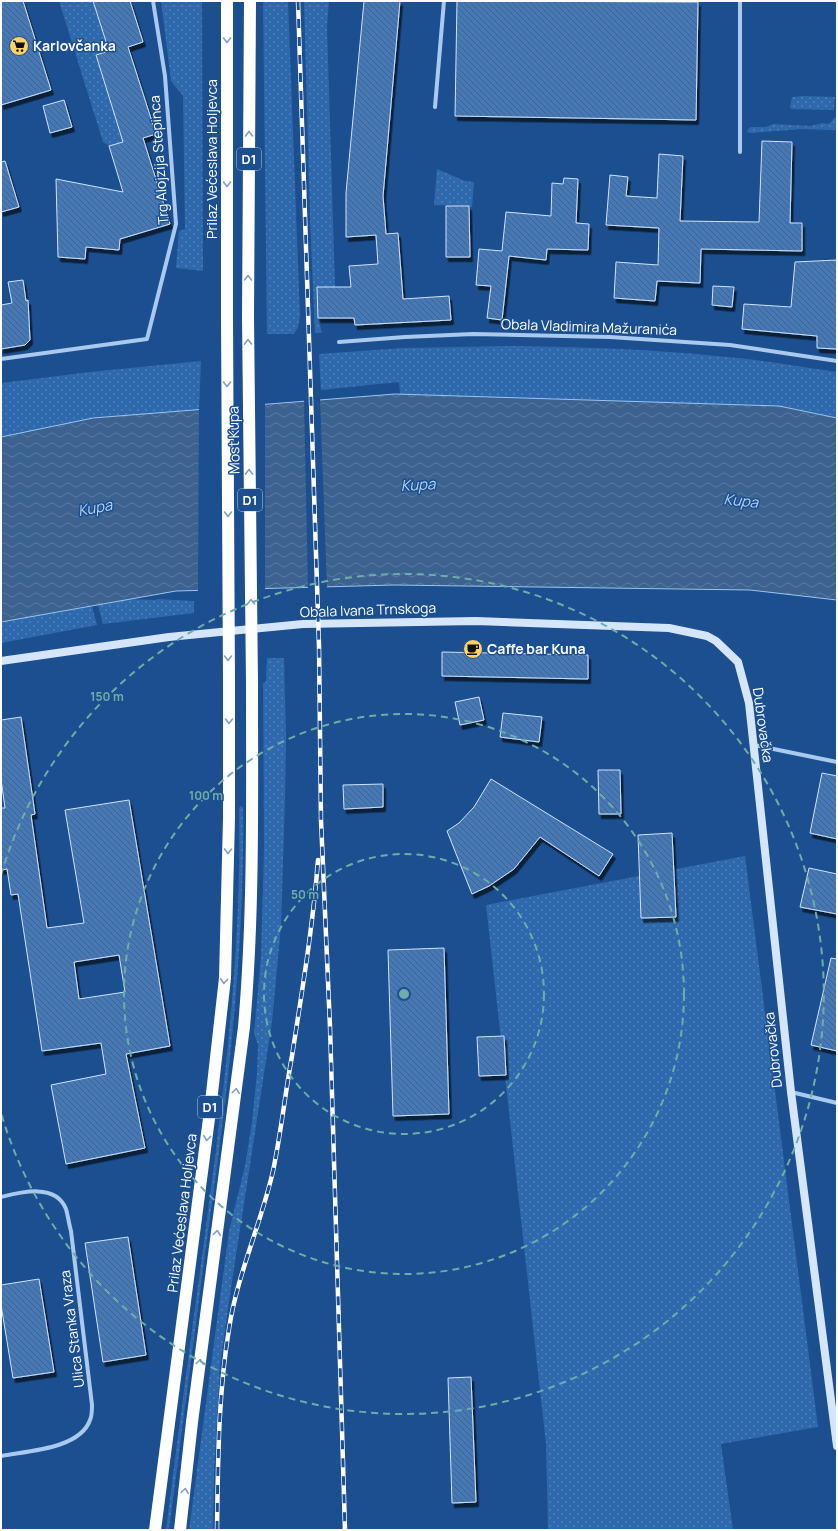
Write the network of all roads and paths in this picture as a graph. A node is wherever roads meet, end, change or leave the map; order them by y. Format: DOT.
graph roads {
  1 [pos="153,1"];
  2 [pos="227,1"];
  3 [pos="250,1"];
  4 [pos="444,1"];
  5 [pos="740,1"];
  6 [pos="435,107"];
  7 [pos="740,152"];
  8 [pos="227,317"];
  9 [pos="339,342"];
  10 [pos="1,359"];
  11 [pos="837,361"];
  12 [pos="731,655"];
  13 [pos="1,661"];
  14 [pos="228,682"];
  15 [pos="754,745"];
  16 [pos="837,762"];
  17 [pos="791,1092"];
  18 [pos="837,1103"];
  19 [pos="1,1197"];
  20 [pos="837,1446"];
  21 [pos="1,1456"];
  22 [pos="155,1530"];
  23 [pos="180,1530"];
  1 -- 10 [label="street, Trg Alojzija Stepinca"];
  2 -- 8 [label="highway, Prilaz Većeslava Holjevca / D1, one-way"];
  23 -- 3 [label="highway, Most Kupa / D1, one-way, bridge"];
  4 -- 6 [label="street"];
  5 -- 7 [label="street"];
  8 -- 14 [label="highway, Most Kupa / D1, one-way, bridge"];
  9 -- 11 [label="street, Obala Vladimira Mažuranića"];
  12 -- 13 [label="street, Obala Ivana Trnskoga"];
  12 -- 15 [label="street, Dubrovačka"];
  14 -- 22 [label="highway, Prilaz Većeslava Holjevca / D1, one-way"];
  15 -- 16 [label="street"];
  15 -- 17 [label="street, Dubrovačka"];
  17 -- 18 [label="street"];
  17 -- 20 [label="street, Dubrovačka"];
  19 -- 21 [label="street, Ulica Stanka Vraza"];
}
